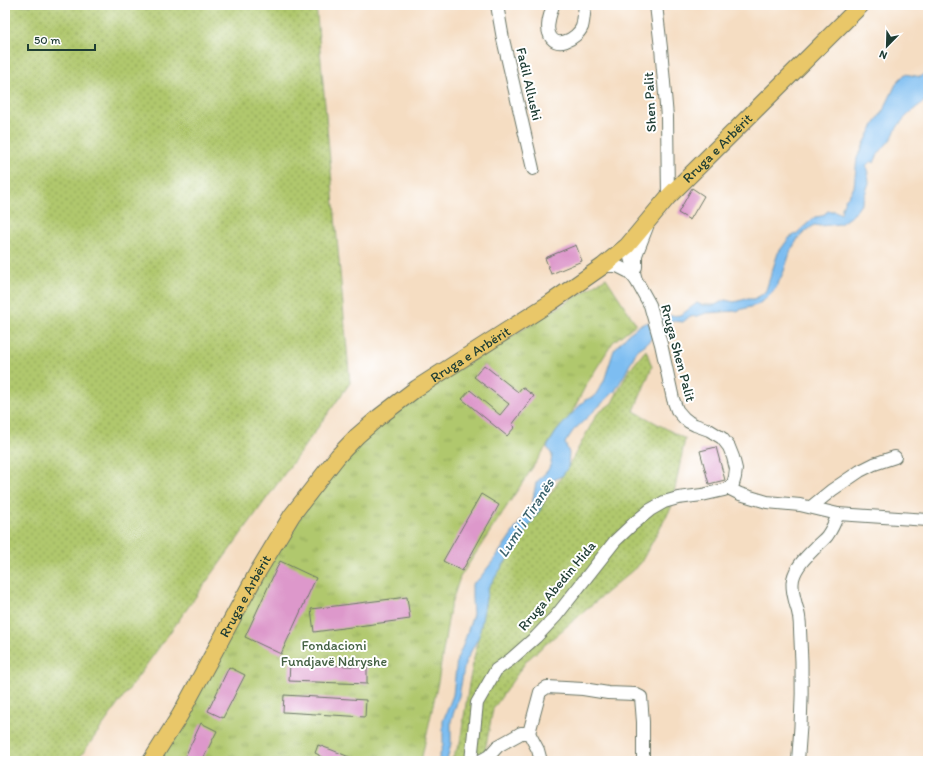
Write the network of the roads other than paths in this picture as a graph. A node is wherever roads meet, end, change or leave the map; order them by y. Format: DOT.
graph roads {
  1 [pos="497,5"];
  2 [pos="553,5"];
  3 [pos="585,5"];
  4 [pos="656,5"];
  5 [pos="861,5"];
  6 [pos="533,169"];
  7 [pos="668,197"];
  8 [pos="652,216"];
  9 [pos="627,246"];
  10 [pos="603,266"];
  11 [pos="636,280"];
  12 [pos="895,457"];
  13 [pos="728,488"];
  14 [pos="811,507"];
  15 [pos="838,514"];
  16 [pos="928,520"];
  17 [pos="529,733"];
  18 [pos="151,761"];
  19 [pos="471,761"];
  20 [pos="480,761"];
  21 [pos="541,761"];
  22 [pos="643,761"];
  23 [pos="798,761"];
  1 -- 6 [label="street, Fadil Allushi"];
  2 -- 3 [label="street"];
  4 -- 7 [label="street, Shen Palit"];
  5 -- 7 [label="main road, Rruga e Arbërit"];
  7 -- 8 [label="main road, Rruga e Arbërit"];
  8 -- 9 [label="main road, Rruga e Arbërit"];
  8 -- 11 [label="street"];
  9 -- 10 [label="main road, Rruga e Arbërit"];
  9 -- 11 [label="street, Rruga Shen Palit"];
  10 -- 11 [label="street"];
  10 -- 18 [label="main road, Rruga e Arbërit"];
  11 -- 13 [label="street, Rruga Shen Palit"];
  12 -- 14 [label="street"];
  13 -- 14 [label="street"];
  13 -- 19 [label="street, Rruga Abedin Hida"];
  14 -- 15 [label="street"];
  15 -- 16 [label="street"];
  15 -- 23 [label="street"];
  17 -- 20 [label="street"];
  17 -- 21 [label="street"];
  17 -- 22 [label="street"];
}
